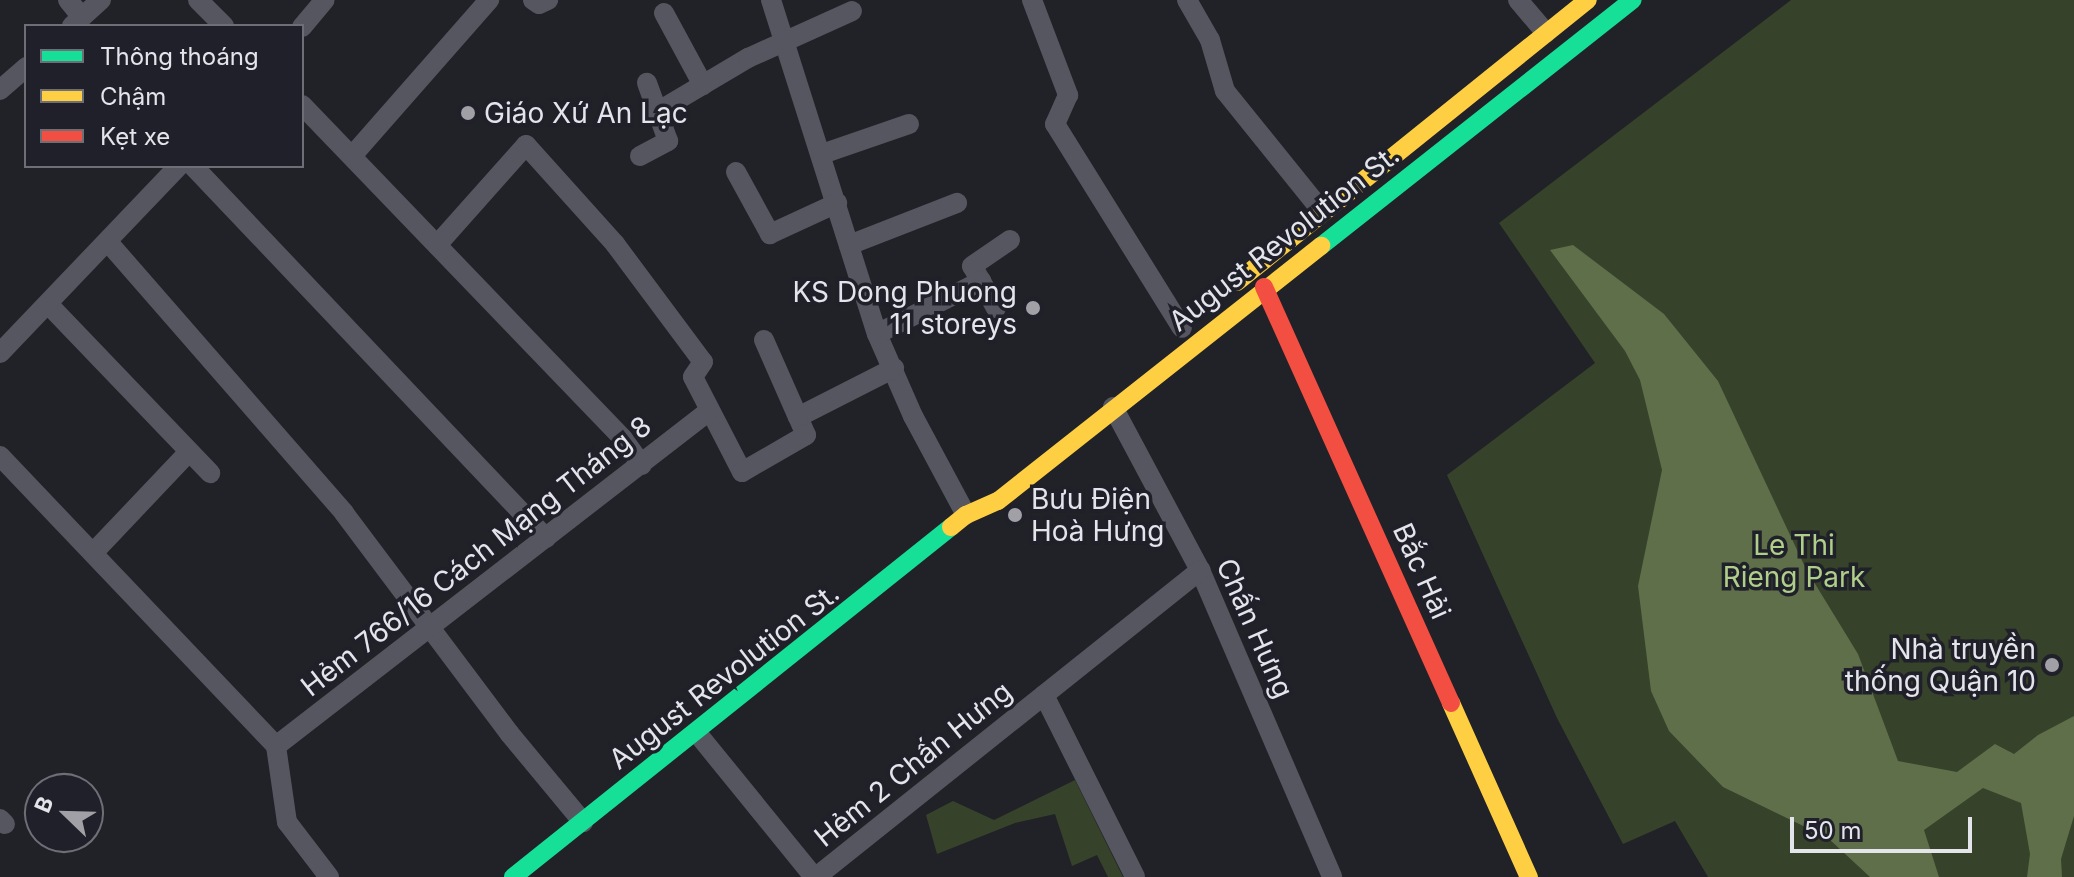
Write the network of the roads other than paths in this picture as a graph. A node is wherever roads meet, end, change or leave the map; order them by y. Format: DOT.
graph roads {
  1 [pos="68,0"];
  2 [pos="101,0"];
  3 [pos="198,0"];
  4 [pos="325,0"];
  5 [pos="489,0"];
  6 [pos="533,0"];
  7 [pos="548,0"];
  8 [pos="771,0"];
  9 [pos="1032,0"];
  10 [pos="1187,0"];
  11 [pos="1518,0"];
  12 [pos="1588,0"];
  13 [pos="1633,0"];
  14 [pos="852,11"];
  15 [pos="664,13"];
  16 [pos="77,22"];
  17 [pos="222,24"];
  18 [pos="304,25"];
  19 [pos="1546,33"];
  20 [pos="785,42"];
  21 [pos="24,69"];
  22 [pos="647,83"];
  23 [pos="703,85"];
  24 [pos="0,90"];
  25 [pos="304,107"];
  26 [pos="657,112"];
  27 [pos="909,124"];
  28 [pos="822,154"];
  29 [pos="352,156"];
  30 [pos="640,156"];
  31 [pos="177,168"];
  32 [pos="195,168"];
  33 [pos="736,172"];
  34 [pos="837,203"];
  35 [pos="957,203"];
  36 [pos="1322,211"];
  37 [pos="1010,240"];
  38 [pos="108,242"];
  39 [pos="437,245"];
  40 [pos="849,245"];
  41 [pos="981,281"];
  42 [pos="1264,287"];
  43 [pos="1217,299"];
  44 [pos="49,305"];
  45 [pos="996,308"];
  46 [pos="1182,328"];
  47 [pos="877,334"];
  48 [pos="764,340"];
  49 [pos="0,353"];
  50 [pos="894,368"];
  51 [pos="1113,407"];
  52 [pos="709,411"];
  53 [pos="798,417"];
  54 [pos="189,452"];
  55 [pos="0,456"];
  56 [pos="642,465"];
  57 [pos="210,473"];
  58 [pos="987,482"];
  59 [pos="966,515"];
  60 [pos="546,538"];
  61 [pos="93,553"];
  62 [pos="1200,570"];
  63 [pos="430,627"];
  64 [pos="1044,695"];
  65 [pos="697,733"];
  66 [pos="276,746"];
  67 [pos="583,822"];
  68 [pos="329,877"];
  69 [pos="513,877"];
  70 [pos="815,877"];
  71 [pos="1135,877"];
  72 [pos="1332,877"];
  73 [pos="1529,877"];
  1 -- 16 [label="street"];
  2 -- 16 [label="street"];
  3 -- 17 [label="street"];
  4 -- 18 [label="street"];
  5 -- 29 [label="street"];
  6 -- 7 [label="street"];
  8 -- 20 [label="street"];
  9 -- 46 [label="street"];
  10 -- 36 [label="street"];
  11 -- 19 [label="street"];
  12 -- 19 [label="main road, August Revolution St."];
  13 -- 42 [label="main road, August Revolution St."];
  14 -- 20 [label="street"];
  15 -- 23 [label="street"];
  19 -- 36 [label="main road, August Revolution St."];
  20 -- 23 [label="street"];
  20 -- 28 [label="street"];
  21 -- 24 [label="street"];
  22 -- 26 [label="street"];
  23 -- 26 [label="street"];
  25 -- 29 [label="street"];
  26 -- 30 [label="street"];
  27 -- 28 [label="street"];
  28 -- 34 [label="street"];
  29 -- 39 [label="street"];
  31 -- 38 [label="street"];
  32 -- 60 [label="street"];
  33 -- 34 [label="street"];
  34 -- 40 [label="street"];
  35 -- 40 [label="street"];
  36 -- 43 [label="main road, August Revolution St."];
  37 -- 41 [label="street"];
  38 -- 44 [label="street"];
  38 -- 63 [label="street"];
  39 -- 52 [label="street"];
  39 -- 56 [label="street"];
  40 -- 47 [label="street"];
  41 -- 45 [label="street"];
  41 -- 47 [label="street"];
  42 -- 51 [label="main road, August Revolution St."];
  42 -- 73 [label="main road, Bắc Hải"];
  44 -- 49 [label="street"];
  44 -- 54 [label="street"];
  47 -- 50 [label="street"];
  48 -- 53 [label="street"];
  50 -- 53 [label="street"];
  50 -- 59 [label="street"];
  51 -- 59 [label="main road, August Revolution St."];
  51 -- 62 [label="street, Chấn Hưng"];
  52 -- 53 [label="street"];
  52 -- 56 [label="street, Hẻm 766/16 Cách Mạng Tháng 8"];
  54 -- 57 [label="street"];
  54 -- 61 [label="street"];
  55 -- 61 [label="street"];
  56 -- 60 [label="street, Hẻm 766/16 Cách Mạng Tháng 8"];
  58 -- 59 [label="main road, August Revolution St."];
  59 -- 65 [label="main road, August Revolution St."];
  60 -- 63 [label="street, Hẻm 766/16 Cách Mạng Tháng 8"];
  61 -- 66 [label="street"];
  62 -- 64 [label="street, Hẻm 2 Chấn Hưng"];
  62 -- 72 [label="street, Chấn Hưng"];
  63 -- 66 [label="street, Hẻm 766/16 Cách Mạng Tháng 8"];
  63 -- 67 [label="street"];
  64 -- 70 [label="street, Hẻm 2 Chấn Hưng"];
  64 -- 71 [label="street, Hẻm 2 Chấn Hưng"];
  65 -- 67 [label="main road, August Revolution St."];
  65 -- 70 [label="street"];
  66 -- 68 [label="street"];
  67 -- 69 [label="main road, August Revolution St."];
}
